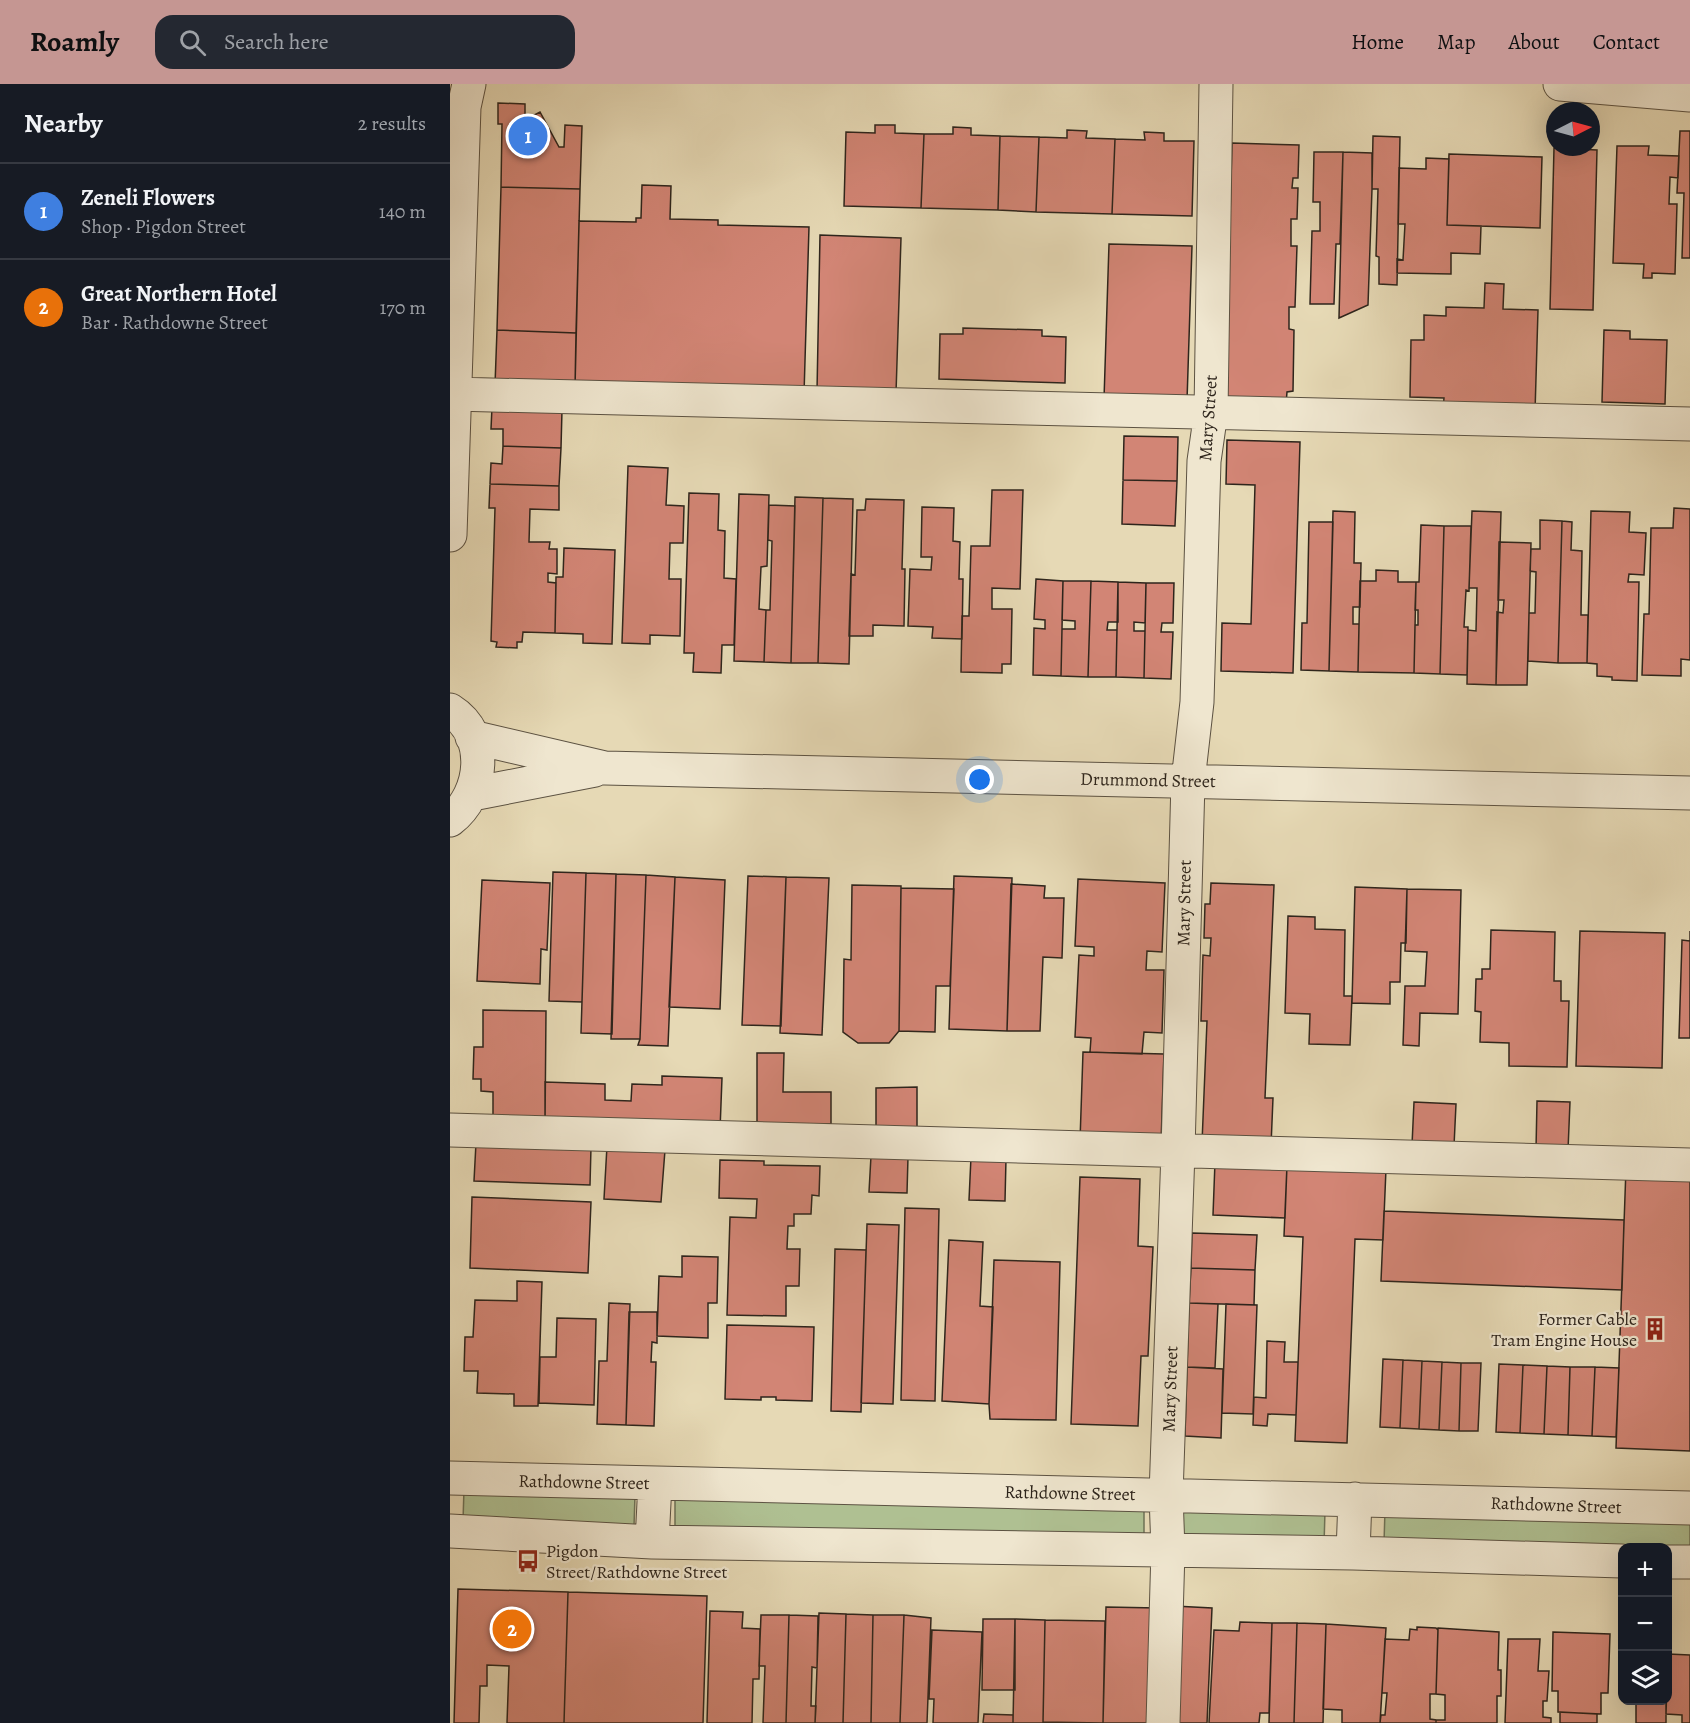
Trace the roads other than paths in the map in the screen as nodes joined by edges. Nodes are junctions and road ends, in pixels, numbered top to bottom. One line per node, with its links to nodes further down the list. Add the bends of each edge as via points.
1 (469, 84): 5 (street, via 464,107)
2 (1216, 84): 6 (street, Mary Street)
3 (1560, 84): 4 (street)
4 (1690, 95)
5 (452, 376): 6 (street); 8 (street)
6 (1211, 412): 7 (street); 12 (street, Mary Street, via 1204,461 1197,702)
7 (1690, 424)
8 (450, 535)
9 (450, 710): 10 (street)
10 (472, 736): 11 (street, Drummond Street); 13 (street, via 478,752)
11 (605, 768): 12 (street, Drummond Street); 13 (street, Drummond Street)
12 (1188, 781): 14 (street, Drummond Street); 17 (street, Mary Street)
13 (472, 794): 15 (street, via 461,812)
14 (1690, 794)
15 (450, 820)
16 (450, 1130): 17 (street)
17 (1178, 1151): 18 (street); 21 (street, Mary Street)
18 (1690, 1165)
19 (450, 1478): 20 (street, Rathdowne Street)
20 (655, 1483): 21 (street, Rathdowne Street); 25 (street)
21 (1166, 1495): 22 (street, Rathdowne Street); 26 (street, Mary Street)
22 (1354, 1499): 23 (street, Rathdowne Street); 27 (street)
23 (1690, 1508)
24 (450, 1531): 25 (street)
25 (652, 1542): 26 (street)
26 (1168, 1550): 27 (street); 31 (street, Mary Street)
27 (1353, 1553): 28 (street)
28 (1618, 1561)
29 (1672, 1562): 30 (street)
30 (1690, 1562)
31 (1163, 1723)

